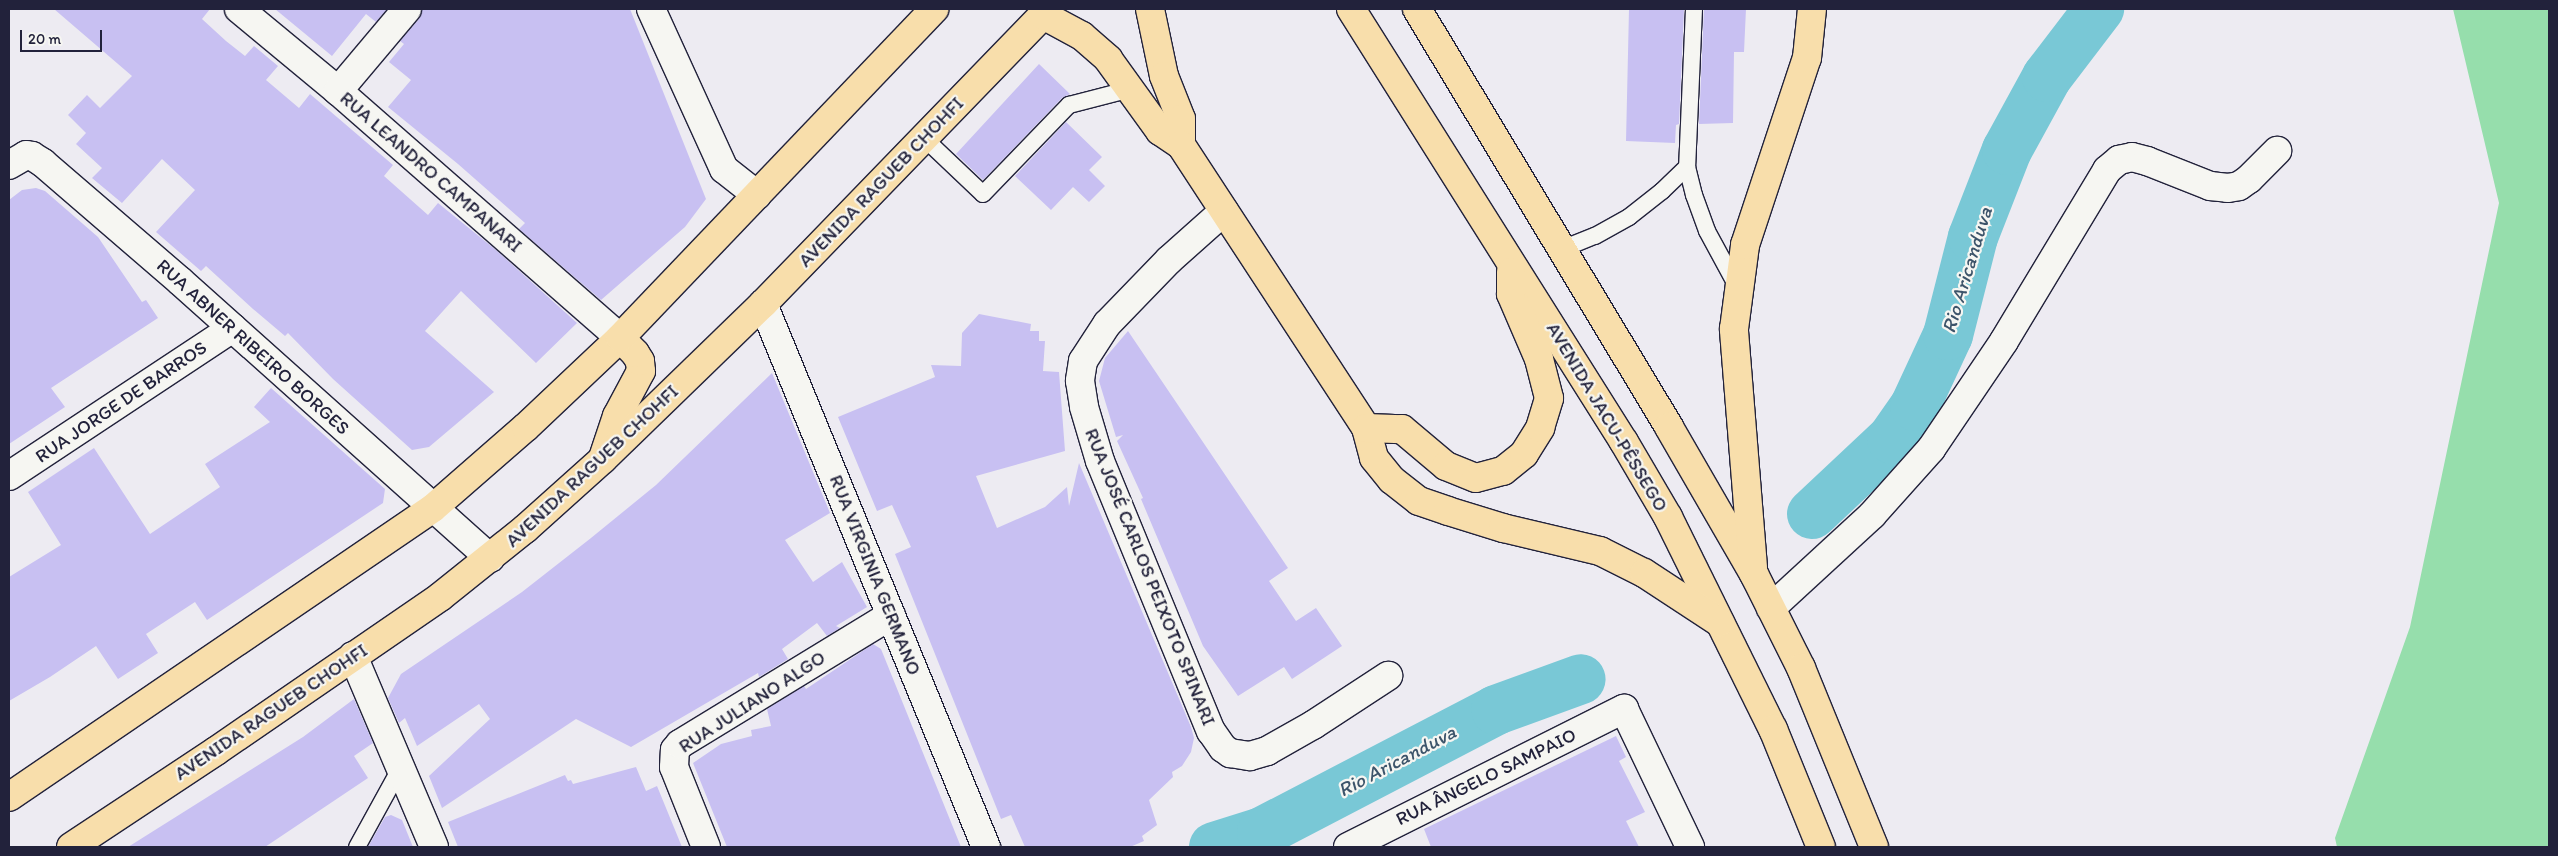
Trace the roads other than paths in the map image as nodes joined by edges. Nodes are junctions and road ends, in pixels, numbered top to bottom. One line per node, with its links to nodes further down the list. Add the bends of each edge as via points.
1 (239, 9): 12 (street, RUA LEANDRO CAMPANARI)
2 (407, 9): 12 (street)
3 (650, 9): 18 (street, via 724,169)
4 (934, 9): 18 (main road)
5 (1150, 9): 14 (main road, via 1164,76 1181,119)
6 (1351, 9): 21 (main road, AVENIDA JACU-PÊSSEGO)
7 (1417, 9): 20 (main road)
8 (1694, 9): 17 (lane)
9 (1812, 9): 22 (main road, via 1807,58 1745,245)
10 (1046, 12): 11 (main road, via 1082,36 1108,59); 13 (main road, AVENIDA RAGUEB CHOHFI)
11 (1131, 89): 13 (lane, via 1069,104 983,194); 14 (main road, via 1160,131)
12 (338, 90): 25 (street, RUA LEANDRO CAMPANARI)
13 (924, 138): 23 (main road, AVENIDA RAGUEB CHOHFI)
14 (1181, 145): 19 (main road)
15 (2277, 151): 32 (street, via 2249,179 2228,188 2210,186 2132,157 2119,160 2107,170 2004,341 1931,449 1872,515)
16 (9, 165): 24 (street, RUA ABNER RIBEIRO BORGES, via 26,155 37,159)
17 (1687, 167): 20 (lane, via 1629,217); 22 (lane, via 1708,231)
18 (757, 195): 25 (main road)
19 (1224, 211): 26 (main road); 36 (street, RUA JOSÉ CARLOS PEIXOTO SPINARI, via 1169,260 1107,324 1083,361 1080,381 1084,407 1100,461 1211,731 1223,748 1230,753 1250,756 1267,751)
20 (1562, 250): 31 (main road, via 1670,427)
21 (1511, 260): 26 (main road, via 1511,294 1540,359 1549,398 1540,428 1524,454 1503,471 1476,478 1446,466 1402,429); 34 (main road, AVENIDA JACU-PÊSSEGO, via 1668,517)
22 (1739, 289): 31 (main road, via 1734,329)
23 (763, 304): 27 (main road, AVENIDA RAGUEB CHOHFI); 33 (street, RUA VIRGINIA GERMANO)
24 (233, 328): 28 (street, RUA JORGE DE BARROS); 29 (street, RUA ABNER RIBEIRO BORGES)
25 (620, 338): 27 (main road, via 635,353 641,371 617,416); 29 (main road)
26 (1366, 428): 34 (main road, via 1374,458 1392,480 1419,501 1502,528 1600,551 1644,573)
27 (603, 458): 30 (main road, AVENIDA RAGUEB CHOHFI)
28 (9, 476)
29 (433, 508): 30 (street, RUA ABNER RIBEIRO BORGES); 38 (main road)
30 (490, 558): 35 (main road, AVENIDA RAGUEB CHOHFI, via 440,597)
31 (1754, 574): 32 (main road)
32 (1771, 608): 47 (main road, via 1801,668)
33 (891, 615): 43 (street, RUA JULIANO ALGO, via 675,750 674,768); 44 (street, RUA VIRGINIA GERMANO)
34 (1720, 623): 39 (main road, AVENIDA JACU-PÊSSEGO, via 1773,729)
35 (353, 656): 37 (street); 40 (main road, AVENIDA RAGUEB CHOHFI)
36 (1388, 676)
37 (402, 767): 41 (lane); 42 (street)
38 (9, 797)
39 (1815, 845)
40 (71, 847)
41 (357, 847)
42 (434, 847)
43 (706, 847)
44 (986, 847)
45 (1348, 847): 46 (street, RUA ÂNGELO SAMPAIO, via 1624,709)
46 (1690, 847)
47 (1874, 847)

